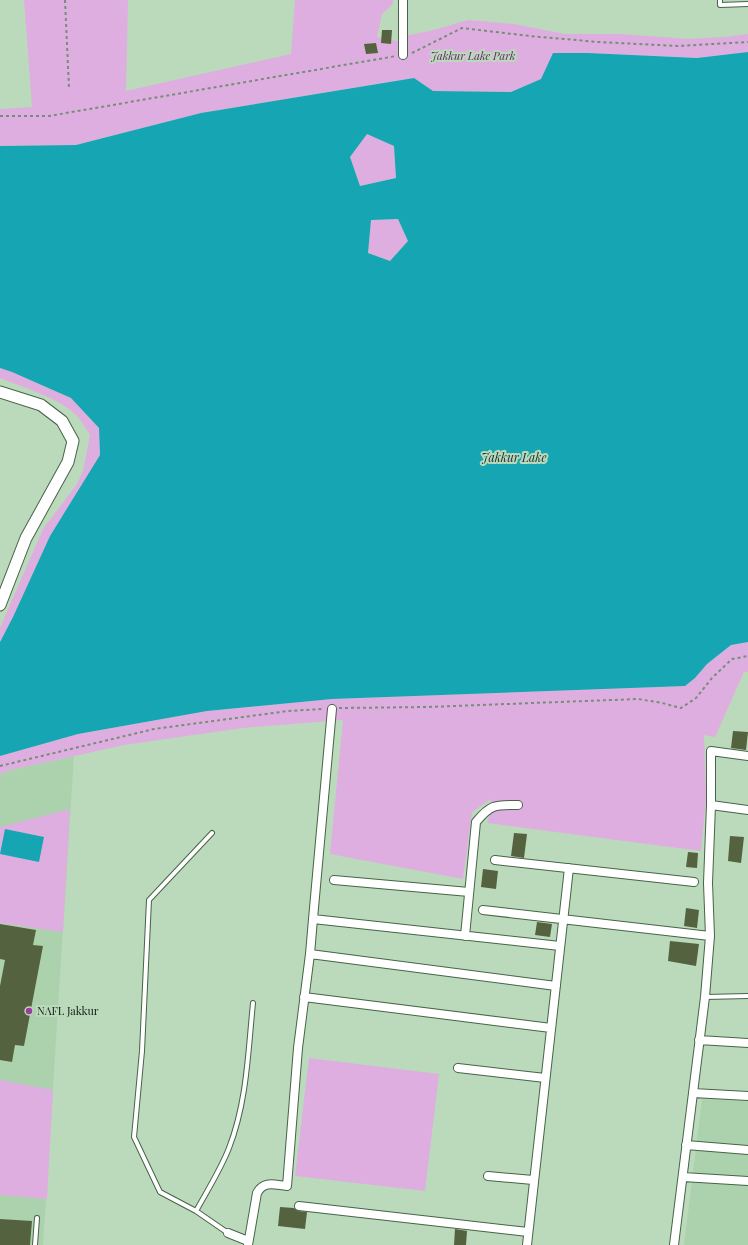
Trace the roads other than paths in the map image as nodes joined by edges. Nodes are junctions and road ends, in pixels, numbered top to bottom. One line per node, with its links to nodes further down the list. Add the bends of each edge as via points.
1 (403, 0): 4 (street)
2 (720, 0): 3 (lane, via 720,6)
3 (748, 4)
4 (403, 55)
5 (0, 392): 6 (street, via 41,405 62,421 73,441 68,462 26,538)
6 (0, 605)
7 (332, 709): 19 (street)
8 (748, 756): 10 (street, via 711,751)
9 (518, 805): 17 (street, via 492,807 476,822)
10 (711, 805): 11 (street); 22 (street, via 708,883)
11 (748, 810)
12 (212, 832): 44 (lane, via 149,900 142,1051 134,1137 160,1192)
13 (495, 860): 14 (street)
14 (569, 868): 16 (street); 20 (street)
15 (334, 880): 17 (street)
16 (694, 882)
17 (469, 892): 21 (street)
18 (483, 910): 20 (street)
19 (313, 919): 21 (street); 24 (street)
20 (563, 919): 22 (street); 23 (street)
21 (465, 936): 23 (street)
22 (710, 936): 28 (street)
23 (560, 946): 25 (street)
24 (310, 954): 25 (street); 27 (street)
25 (556, 986): 30 (street)
26 (748, 996): 28 (lane)
27 (304, 997): 30 (street); 48 (street, via 288,1186 265,1184 260,1188)
28 (705, 997): 31 (street)
29 (254, 1003): 44 (lane, via 239,1119 228,1149)
30 (551, 1028): 34 (street)
31 (699, 1040): 32 (street); 35 (street)
32 (748, 1043)
33 (458, 1068): 34 (street)
34 (545, 1078): 41 (street)
35 (693, 1093): 36 (street); 37 (street)
36 (748, 1096)
37 (686, 1145): 38 (street); 40 (street)
38 (748, 1150)
39 (488, 1176): 41 (street)
40 (682, 1177): 42 (street); 51 (street)
41 (533, 1180): 46 (street)
42 (748, 1181)
43 (299, 1206): 46 (street)
44 (196, 1211): 47 (lane)
45 (37, 1218): 49 (lane)
46 (528, 1232): 50 (street)
47 (228, 1233): 48 (street)
48 (248, 1243)
49 (35, 1245)
50 (527, 1245)
51 (674, 1245)

